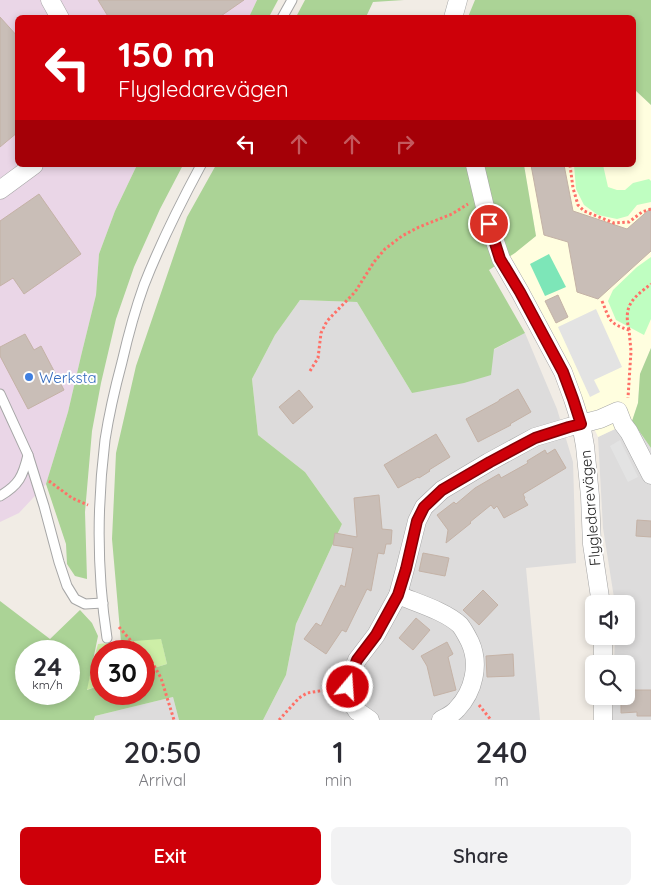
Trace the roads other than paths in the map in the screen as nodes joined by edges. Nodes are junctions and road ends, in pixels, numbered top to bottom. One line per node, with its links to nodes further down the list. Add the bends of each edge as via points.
1 (50, 0): 4 (street)
2 (292, 0): 5 (lane)
3 (458, 0): 6 (street)
4 (58, 15)
5 (284, 15)
6 (454, 15)
7 (31, 167): 10 (street)
8 (200, 167): 18 (lane, via 144,286 112,402 105,440 99,532)
9 (475, 167): 12 (street, Flygledarevägen, via 500,259 563,372)
10 (0, 190)
11 (0, 394): 13 (lane)
12 (581, 424): 14 (street, via 618,411); 16 (street, via 535,438 442,490 424,507 417,521); 17 (street, Flygledarevägen)
13 (28, 454): 15 (lane, via 21,479); 18 (lane, via 67,586 75,599 85,604)
14 (651, 475)
15 (0, 496)
16 (398, 595): 21 (street, via 376,635 357,660 350,677 351,701 357,711); 22 (street, via 448,617 460,626 472,648 476,665 469,691 456,710)
17 (600, 595)
18 (103, 603): 19 (lane)
19 (107, 638)
20 (603, 705): 23 (street)
21 (370, 720)
22 (441, 720)
23 (603, 720)

